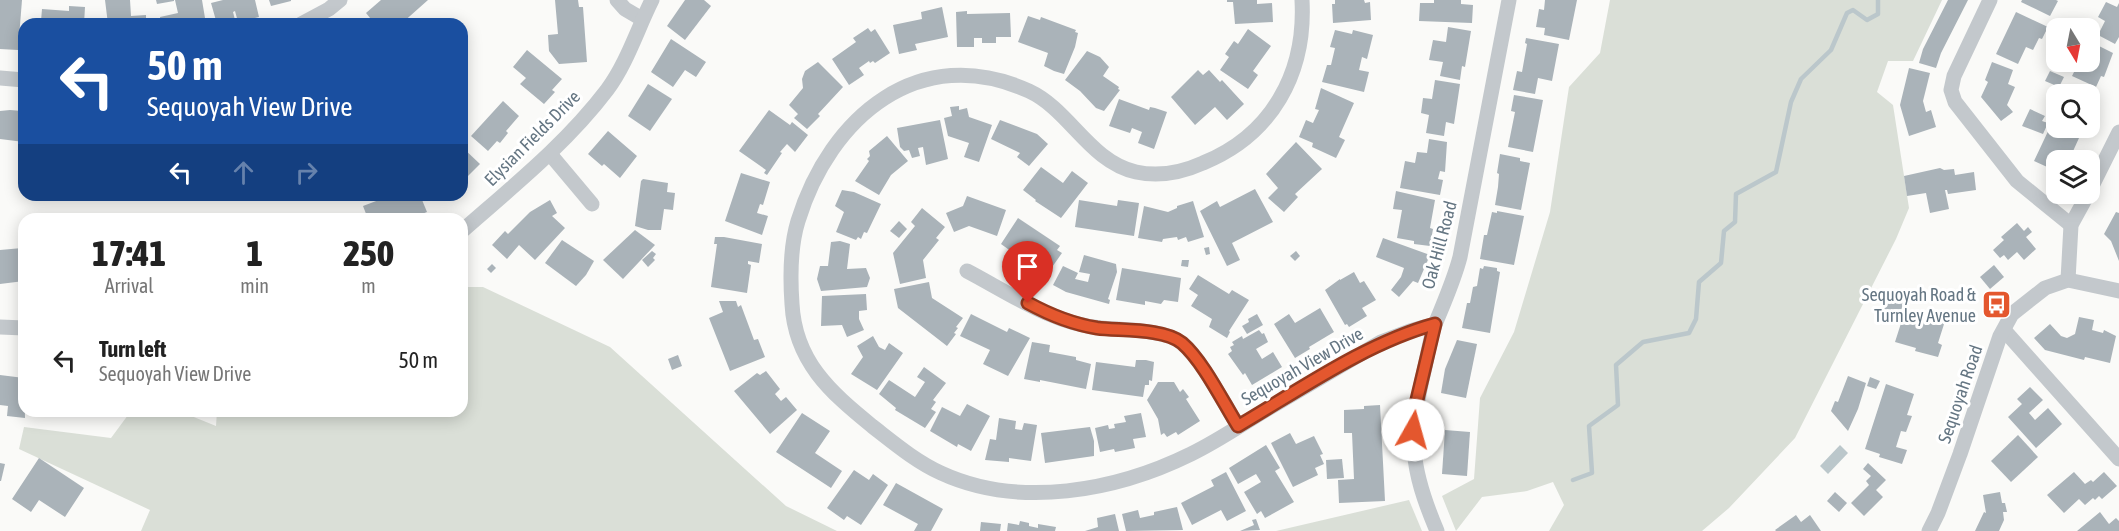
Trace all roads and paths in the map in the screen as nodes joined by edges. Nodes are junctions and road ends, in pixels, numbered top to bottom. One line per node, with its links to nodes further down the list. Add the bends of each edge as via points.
1 (340, 0): 7 (street)
2 (617, 0): 8 (street)
3 (652, 0): 8 (street, Elysian Fields Drive)
4 (1302, 0): 25 (street, Sequoyah View Drive, via 1301,45 1291,77 1275,107 1252,135 1225,154 1190,169 1160,174 1135,172 1111,161 1057,110 1032,92 998,79 967,74 934,76 903,87 876,103 832,149 812,184 797,223 790,268 792,310 801,349 817,375 840,400 908,454 962,481 1010,492 1052,492 1103,485 1145,474 1192,454)
5 (1509, 0): 21 (street, Oak Hill Road, via 1460,257)
6 (1990, 0): 16 (street, via 1954,76 1951,90 1955,102 2017,181)
7 (311, 18)
8 (642, 20): 12 (street, Elysian Fields Drive, via 607,89)
9 (0, 78): 10 (street)
10 (18, 80)
11 (2119, 132): 13 (street)
12 (549, 154): 14 (street); 17 (street, Elysian Fields Drive)
13 (2100, 170)
14 (592, 204)
15 (2082, 204): 16 (street)
16 (2071, 225): 19 (street)
17 (468, 226)
18 (968, 271): 25 (street, via 1074,324 1157,333 1180,341 1194,355)
19 (2068, 280): 20 (street); 24 (street, Sequoyah Road, via 2045,288 2012,314)
20 (2119, 291)
21 (1435, 324): 25 (street, Sequoyah View Drive, via 1381,342); 27 (street, Oak Hill Road, via 1415,408 1413,454)
22 (0, 327): 23 (street)
23 (18, 328)
24 (2004, 330): 26 (street); 28 (street, Sequoyah Road)
25 (1238, 426)
26 (2119, 459)
27 (1437, 531)
28 (1929, 531)

